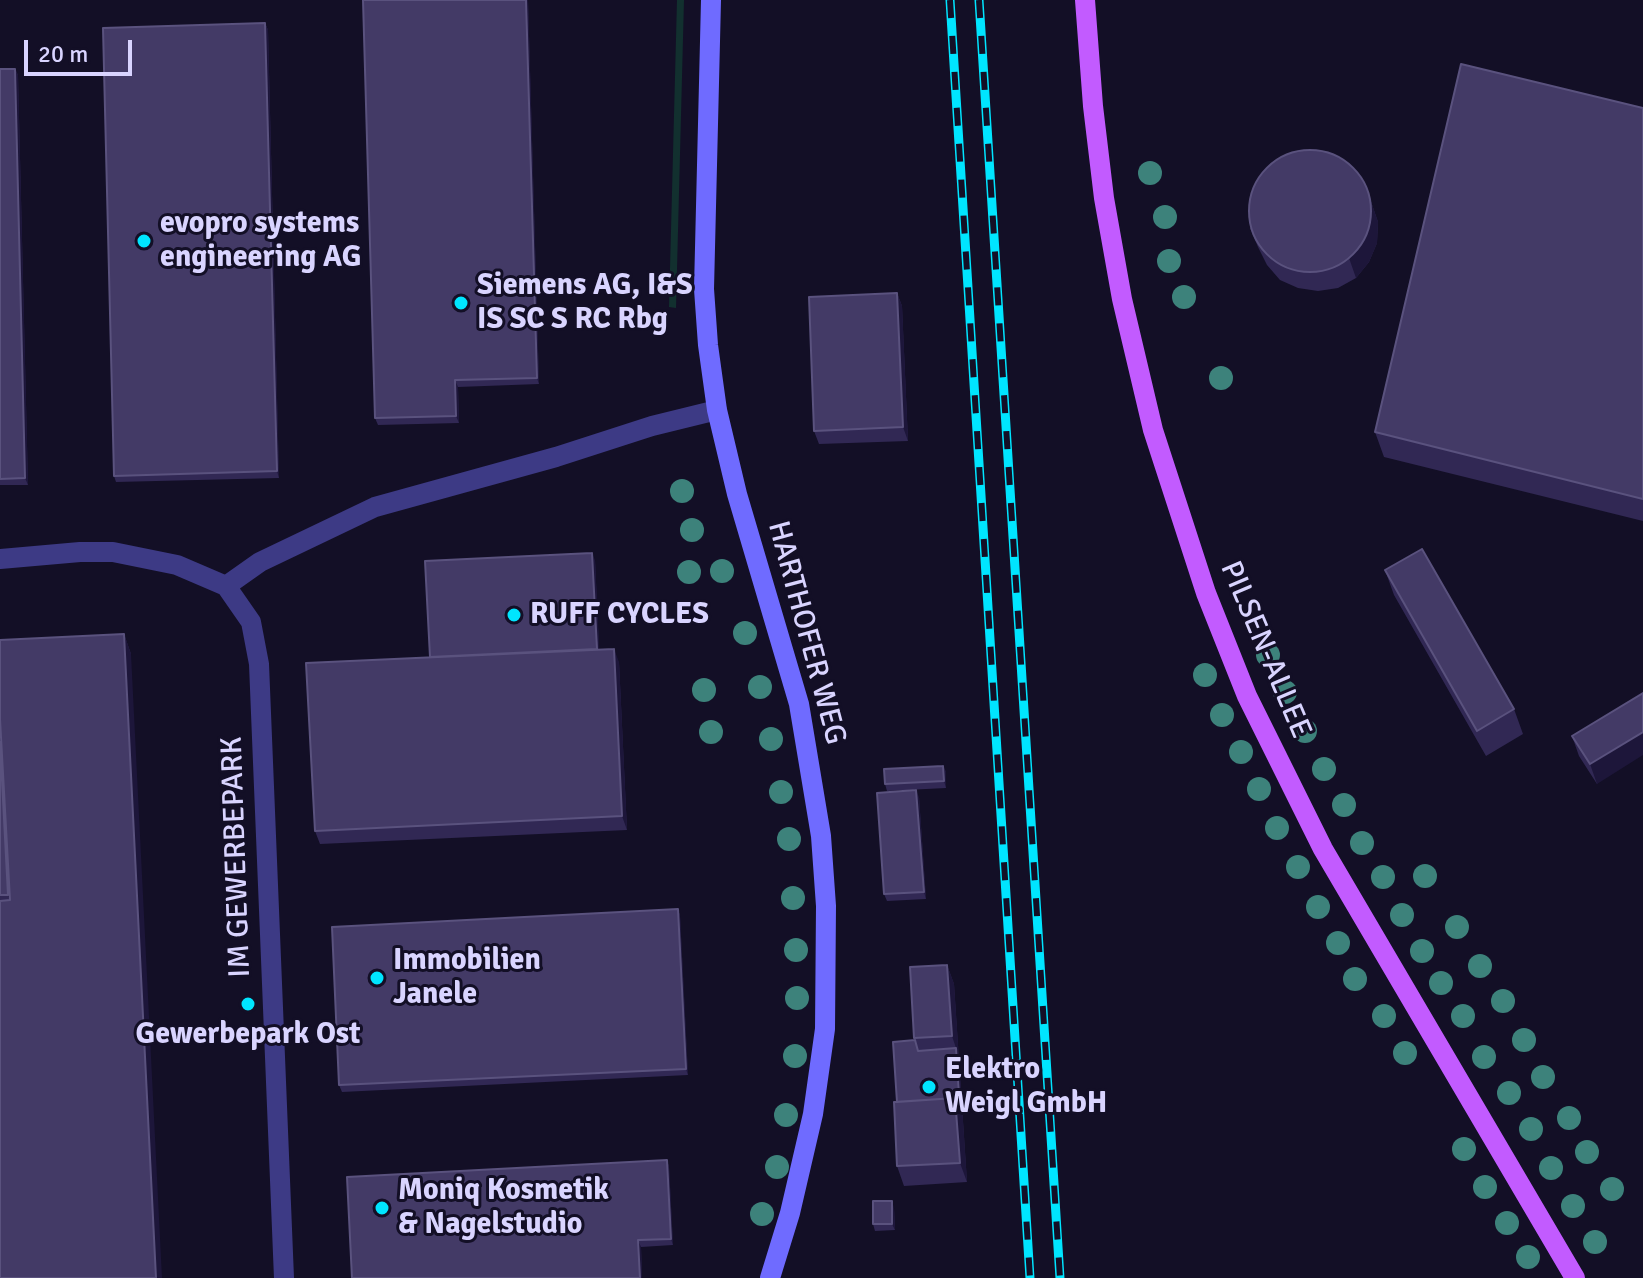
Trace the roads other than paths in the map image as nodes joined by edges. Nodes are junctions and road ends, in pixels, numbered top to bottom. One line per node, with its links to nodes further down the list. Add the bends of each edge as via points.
1 (711, 0): 3 (street, HARTHOFER WEG, via 704,289)
2 (1085, 0): 6 (main road, PILSEN-ALLEE, via 1102,183 1122,299 1153,430 1206,593 1247,696 1323,849)
3 (717, 410): 5 (street, via 375,507 260,562); 8 (street, HARTHOFER WEG, via 799,704 821,836 826,906 825,1029 813,1114)
4 (0, 559): 5 (street, via 113,552 177,565)
5 (226, 586): 7 (street, IM GEWERBEPARK, via 251,622 259,664)
6 (1573, 1272)
7 (284, 1278)
8 (770, 1278)

